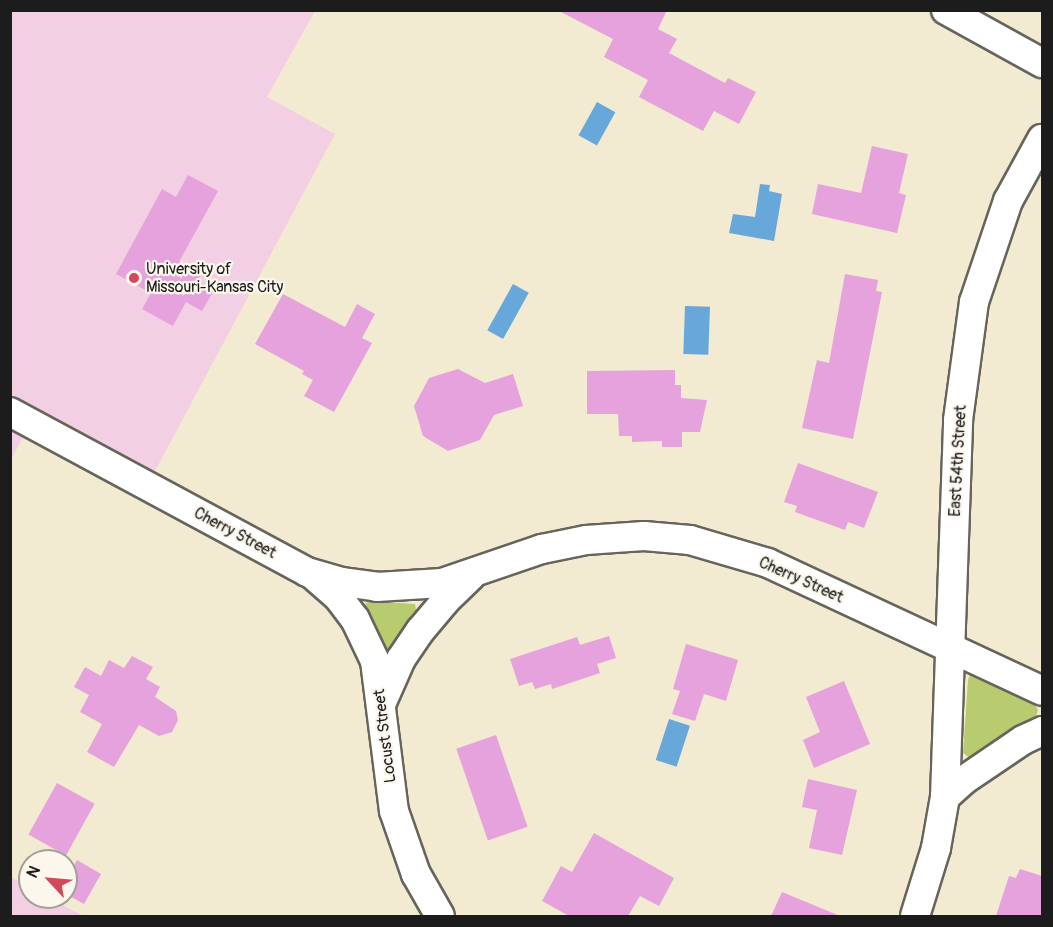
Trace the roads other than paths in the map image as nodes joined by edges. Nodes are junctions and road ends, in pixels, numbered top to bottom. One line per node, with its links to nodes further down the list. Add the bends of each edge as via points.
1 (946, 10): 2 (street)
2 (1042, 63)
3 (1042, 139): 7 (street, East 54th Street, via 1008,201 974,302 958,420)
4 (10, 412): 5 (street, Cherry Street)
5 (307, 572): 6 (street, Cherry Street, via 377,587 442,583); 9 (street, Locust Street, via 339,598 364,635 375,661)
6 (475, 572): 7 (street, Cherry Street, via 542,549 586,540 644,536 690,540 768,562); 9 (street, Cherry Street, via 420,631 401,659)
7 (951, 649): 8 (street, Cherry Street); 11 (street, East 54th Street)
8 (1042, 691)
9 (382, 702): 12 (street, Locust Street, via 382,731 394,811 416,874)
10 (1042, 731): 11 (street, via 964,780)
11 (945, 797): 13 (street, East 54th Street, via 936,848)
12 (440, 916)
13 (915, 916)

